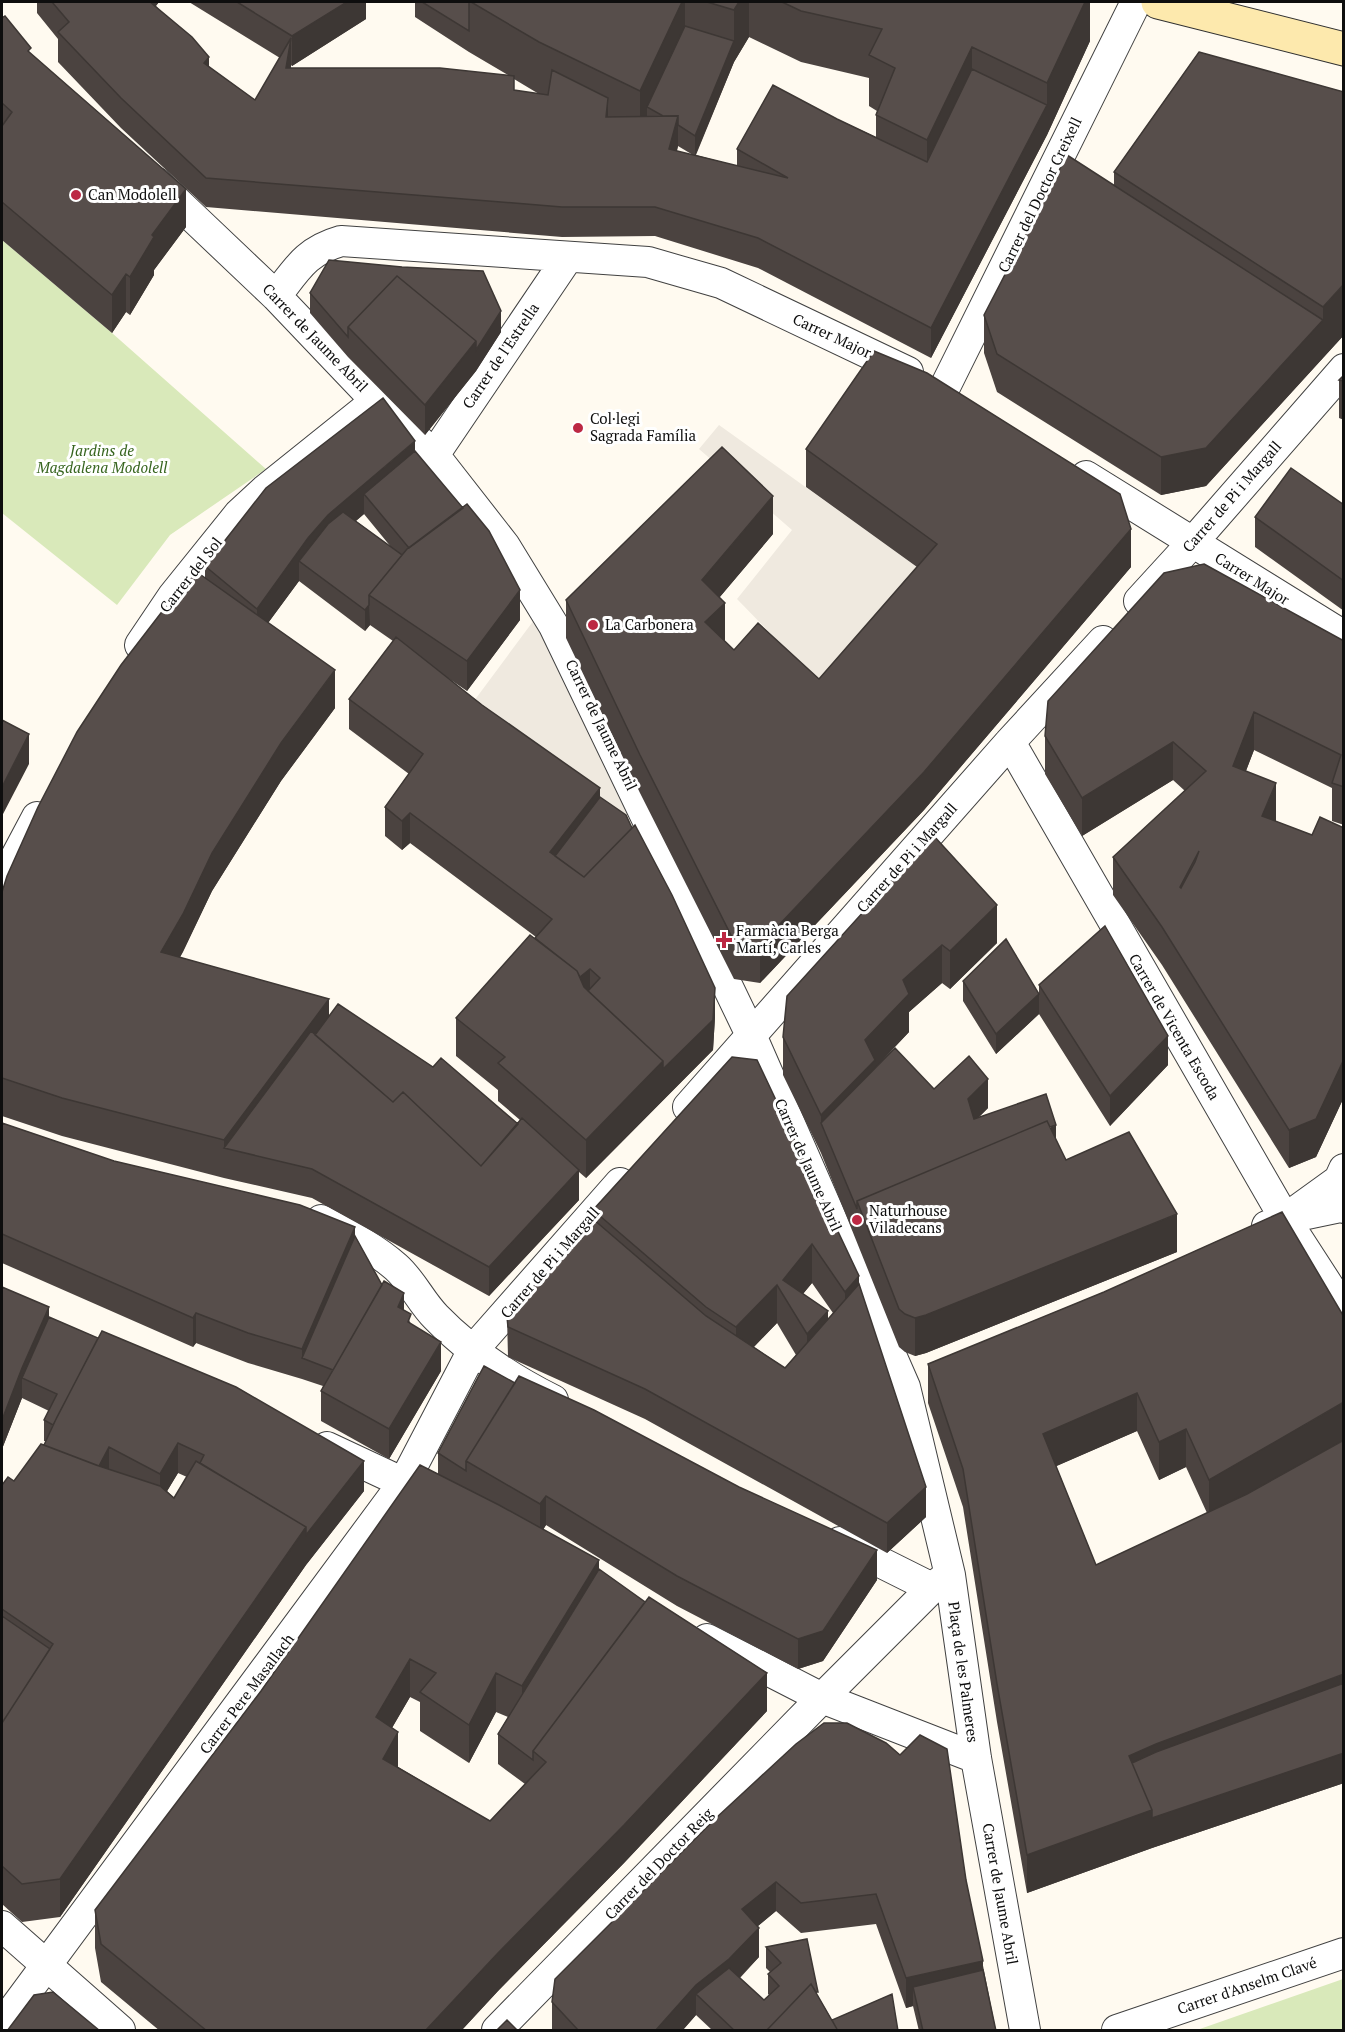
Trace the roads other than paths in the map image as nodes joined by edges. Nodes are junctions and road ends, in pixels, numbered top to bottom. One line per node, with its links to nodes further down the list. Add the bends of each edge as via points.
1 (1136, 2): 8 (street, Carrer del Doctor Creixell)
2 (1158, 2): 3 (street)
3 (1344, 49)
4 (139, 166): 6 (street, Carrer de Jaume Abril)
5 (568, 257): 6 (street, Carrer Major, via 341,241 324,246 305,259); 8 (street, Carrer Major, via 648,262 721,283); 10 (street, Carrer de l'Estrella)
6 (276, 296): 9 (street, Carrer de Jaume Abril)
7 (1344, 369): 12 (street, Carrer de Pi i Margall)
8 (953, 395)
9 (376, 401): 10 (street, Carrer de Jaume Abril); 14 (street, Carrer del Sol, via 239,514 173,596)
10 (434, 455): 18 (street, Carrer de Jaume Abril, via 562,618)
11 (1063, 462): 12 (street, Carrer Major)
12 (1193, 542): 13 (street, Carrer Major); 15 (street, Carrer de Pi i Margall)
13 (1344, 636)
14 (123, 672)
15 (1010, 742): 18 (street, Carrer de Pi i Margall); 24 (street, Carrer de Vicenta Escoda)
16 (51, 791): 17 (street)
17 (2, 884)
18 (751, 1035): 19 (street, Carrer de Pi i Margall); 33 (street, Carrer de Jaume Abril, via 916,1382)
19 (672, 1125)
20 (640, 1161): 27 (street, Carrer de Pi i Margall)
21 (1344, 1169): 24 (street, via 1338,1180)
22 (1344, 1208): 24 (street)
23 (292, 1209): 27 (street, via 310,1214 379,1252 398,1269 436,1317)
24 (1285, 1219): 25 (street); 26 (street, Carrer de Vicenta Escoda)
25 (1242, 1238)
26 (1344, 1310)
27 (473, 1350): 28 (street, via 525,1386); 30 (street, Carrer Pere Masallach)
28 (578, 1413)
29 (306, 1437): 30 (street)
30 (404, 1482): 31 (street); 39 (street, Carrer Pere Masallach)
31 (446, 1504)
32 (814, 1529): 33 (street)
33 (941, 1581): 35 (street, Plaça de les Palmeres); 36 (street, Plaça de les Palmeres)
34 (686, 1628): 35 (street)
35 (822, 1698): 36 (street, Plaça de les Palmeres); 41 (street, Carrer del Doctor Reig)
36 (976, 1758): 43 (street, Carrer de Jaume Abril)
37 (2, 1926): 39 (street)
38 (1344, 1953): 44 (street, Carrer d'Anselm Clavé)
39 (46, 1965): 40 (street, Carrer Pere Masallach); 42 (street)
40 (2, 2025)
41 (504, 2028)
42 (120, 2031)
43 (1025, 2031)
44 (1117, 2031)

